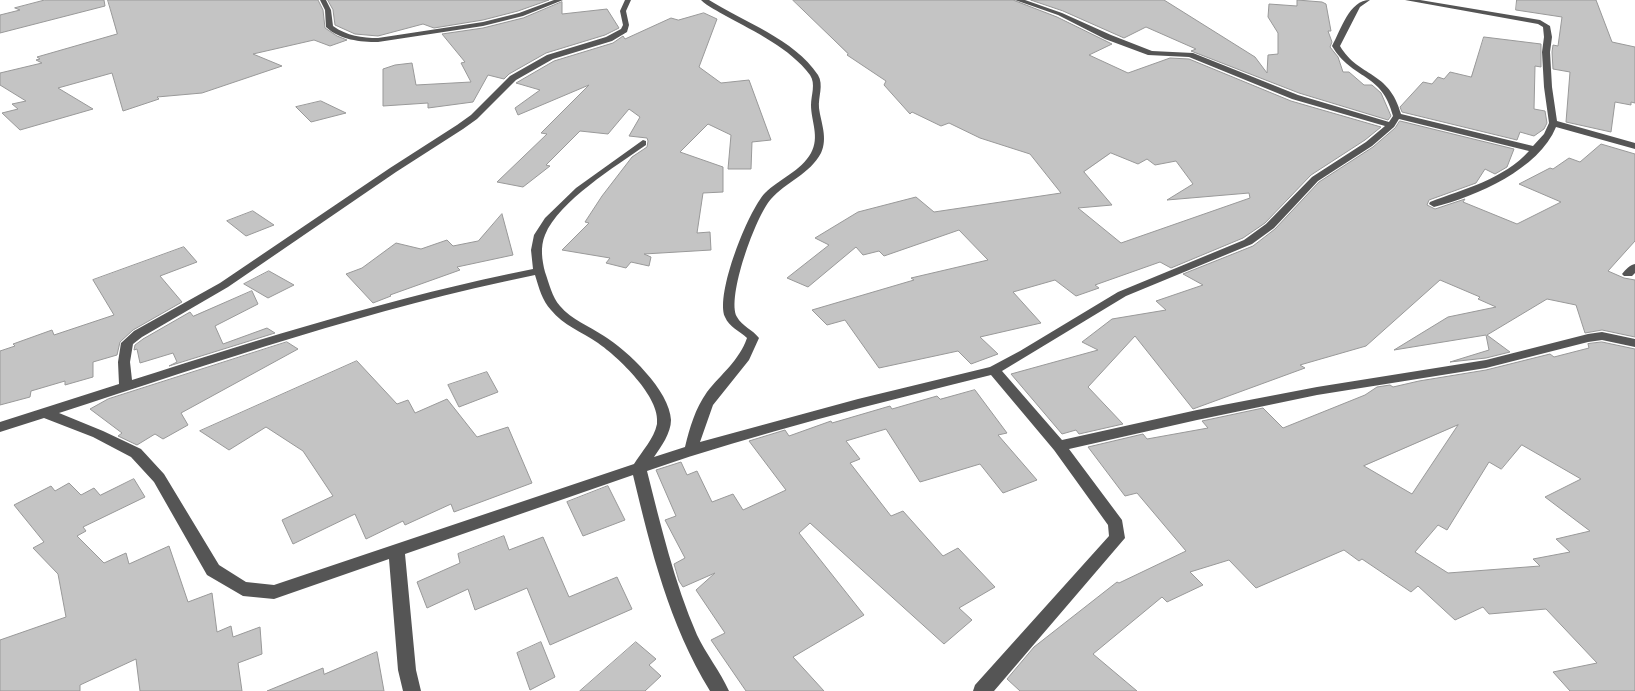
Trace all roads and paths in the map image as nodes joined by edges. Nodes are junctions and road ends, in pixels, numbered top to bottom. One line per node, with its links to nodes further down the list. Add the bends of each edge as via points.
1 (323, 0): 2 (street, via 330,27 338,33 369,41 478,26 521,15)
2 (560, 0)
3 (628, 0): 17 (street, via 622,11 626,25 624,30 608,39 550,58 513,78 460,127 224,286 138,334 127,343 125,351)
4 (704, 0): 21 (street, via 794,55 814,74 817,82 815,106 821,137 816,153 763,202 750,227 736,267 729,304 730,316 749,332 751,345 706,404)
5 (1018, 0): 8 (street, via 1060,14 1151,53 1190,56 1304,100)
6 (1367, 0): 8 (street, via 1357,6 1336,46 1340,55 1380,81 1389,92 1396,103)
7 (1408, 0): 9 (street, via 1520,18 1546,26)
8 (1394, 120): 12 (street); 16 (street, via 1369,144 1315,179 1270,226 1248,242 1122,294)
9 (1553, 123): 11 (street); 12 (street)
10 (643, 143): 14 (street, via 572,195 555,214 538,239 536,251)
11 (1635, 146)
12 (1536, 150): 13 (street, via 1502,176)
13 (1434, 204)
14 (540, 271): 17 (street, via 474,284); 22 (street, via 550,301 567,320 609,345 654,392 664,417 662,428)
15 (1635, 343): 20 (street, via 1602,336 1588,338 1486,364 1308,393)
16 (994, 370): 20 (street); 21 (street)
17 (126, 386): 18 (street)
18 (43, 412): 19 (street); 23 (street, via 136,453 159,478 213,570 243,589 274,592)
19 (0, 427)
20 (1059, 446): 26 (street, via 1116,524 1117,538)
21 (691, 450): 22 (street)
22 (638, 468): 23 (street); 25 (street, via 667,578 689,636)
23 (396, 549): 24 (street, via 407,670)
24 (412, 691)
25 (720, 691)
26 (982, 691)

